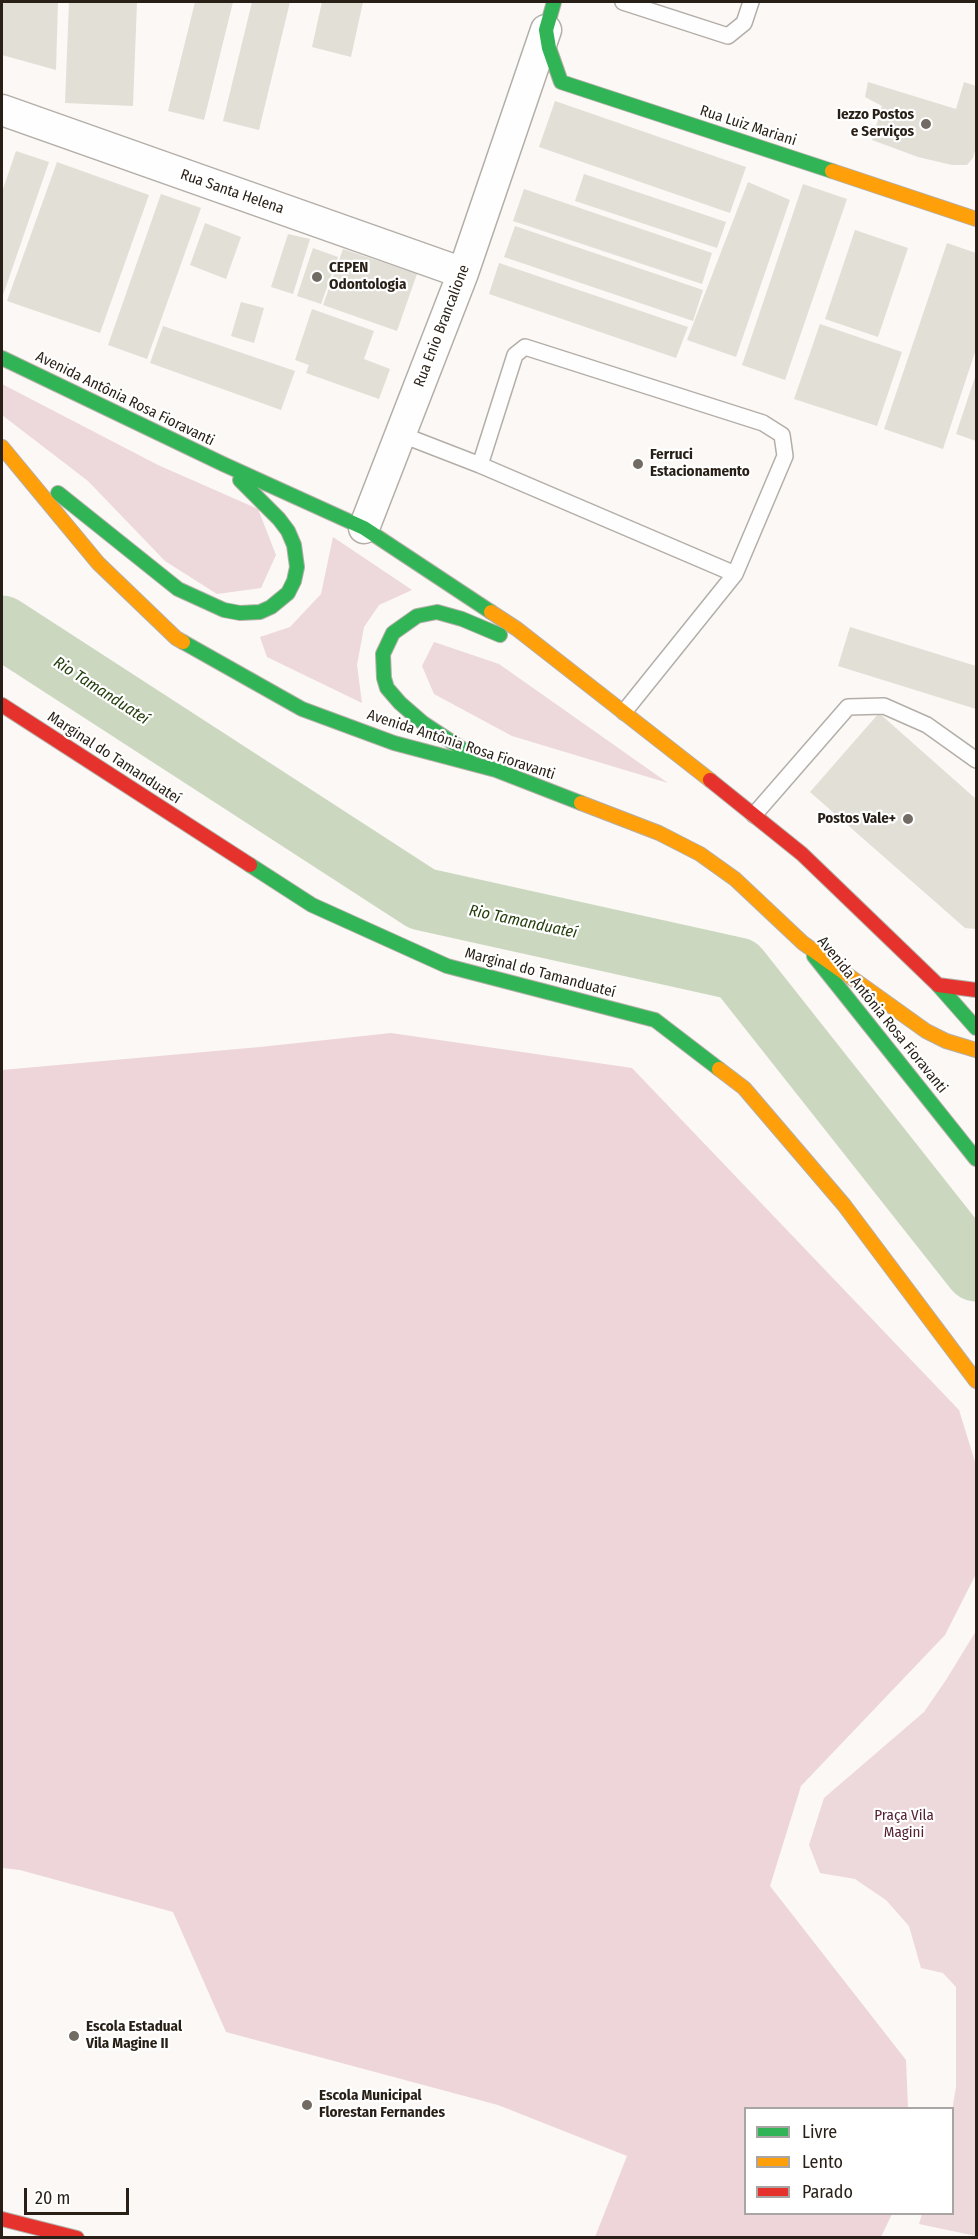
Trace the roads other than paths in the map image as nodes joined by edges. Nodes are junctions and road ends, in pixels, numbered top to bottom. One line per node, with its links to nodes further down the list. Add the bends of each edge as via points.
1 (554, 2): 4 (main road, Rua Enio Brancalione)
2 (623, 2): 3 (lane, via 728,36 744,23)
3 (751, 2)
4 (546, 30): 5 (main road); 7 (street, Rua Enio Brancalione)
5 (561, 82): 7 (street, Rua Enio Brancalione); 8 (main road, Rua Luiz Mariani)
6 (2, 110): 9 (street, Rua Santa Helena)
7 (515, 123): 9 (street, Rua Enio Brancalione)
8 (976, 219)
9 (463, 273): 11 (street, Rua Enio Brancalione)
10 (2, 358): 13 (main road, Avenida Antônia Rosa Fioravanti)
11 (400, 434): 14 (lane); 15 (street, Rua Enio Brancalione)
12 (5, 451): 13 (main road, via 178,589 224,610 240,614 260,612 288,593 297,567 294,544 279,519); 21 (main road, Avenida Antônia Rosa Fioravanti, via 98,563 176,638 302,709 394,743)
13 (223, 464): 15 (main road, Avenida Antônia Rosa Fioravanti)
14 (480, 465): 16 (lane); 16 (lane, via 515,355 525,346 763,423 782,435 785,456)
15 (364, 528): 17 (main road, Avenida Antônia Rosa Fioravanti, via 517,629)
16 (735, 574): 19 (lane)
17 (571, 670): 19 (main road, Avenida Antônia Rosa Fioravanti); 21 (main road, via 483,628 437,612 417,616 393,633 383,654 387,687 423,723)
18 (2, 705): 29 (main road, Marginal do Tamanduateí, via 312,905 447,966 655,1020 744,1088 844,1205)
19 (624, 712): 22 (main road, Avenida Antônia Rosa Fioravanti)
20 (976, 760): 22 (lane, via 927,725 884,706 848,707)
21 (496, 770): 23 (main road, Avenida Antônia Rosa Fioravanti, via 659,832 700,855 735,879)
22 (754, 815): 24 (main road, Avenida Antônia Rosa Fioravanti, via 802,854)
23 (803, 943): 27 (main road, via 926,1031); 28 (main road, Avenida Antônia Rosa Fioravanti)
24 (938, 985): 25 (main road); 26 (main road, Avenida Antônia Rosa Fioravanti)
25 (976, 990)
26 (976, 1028)
27 (976, 1050)
28 (976, 1159)
29 (976, 1381)
30 (2, 2218): 31 (main road)
31 (77, 2238)

